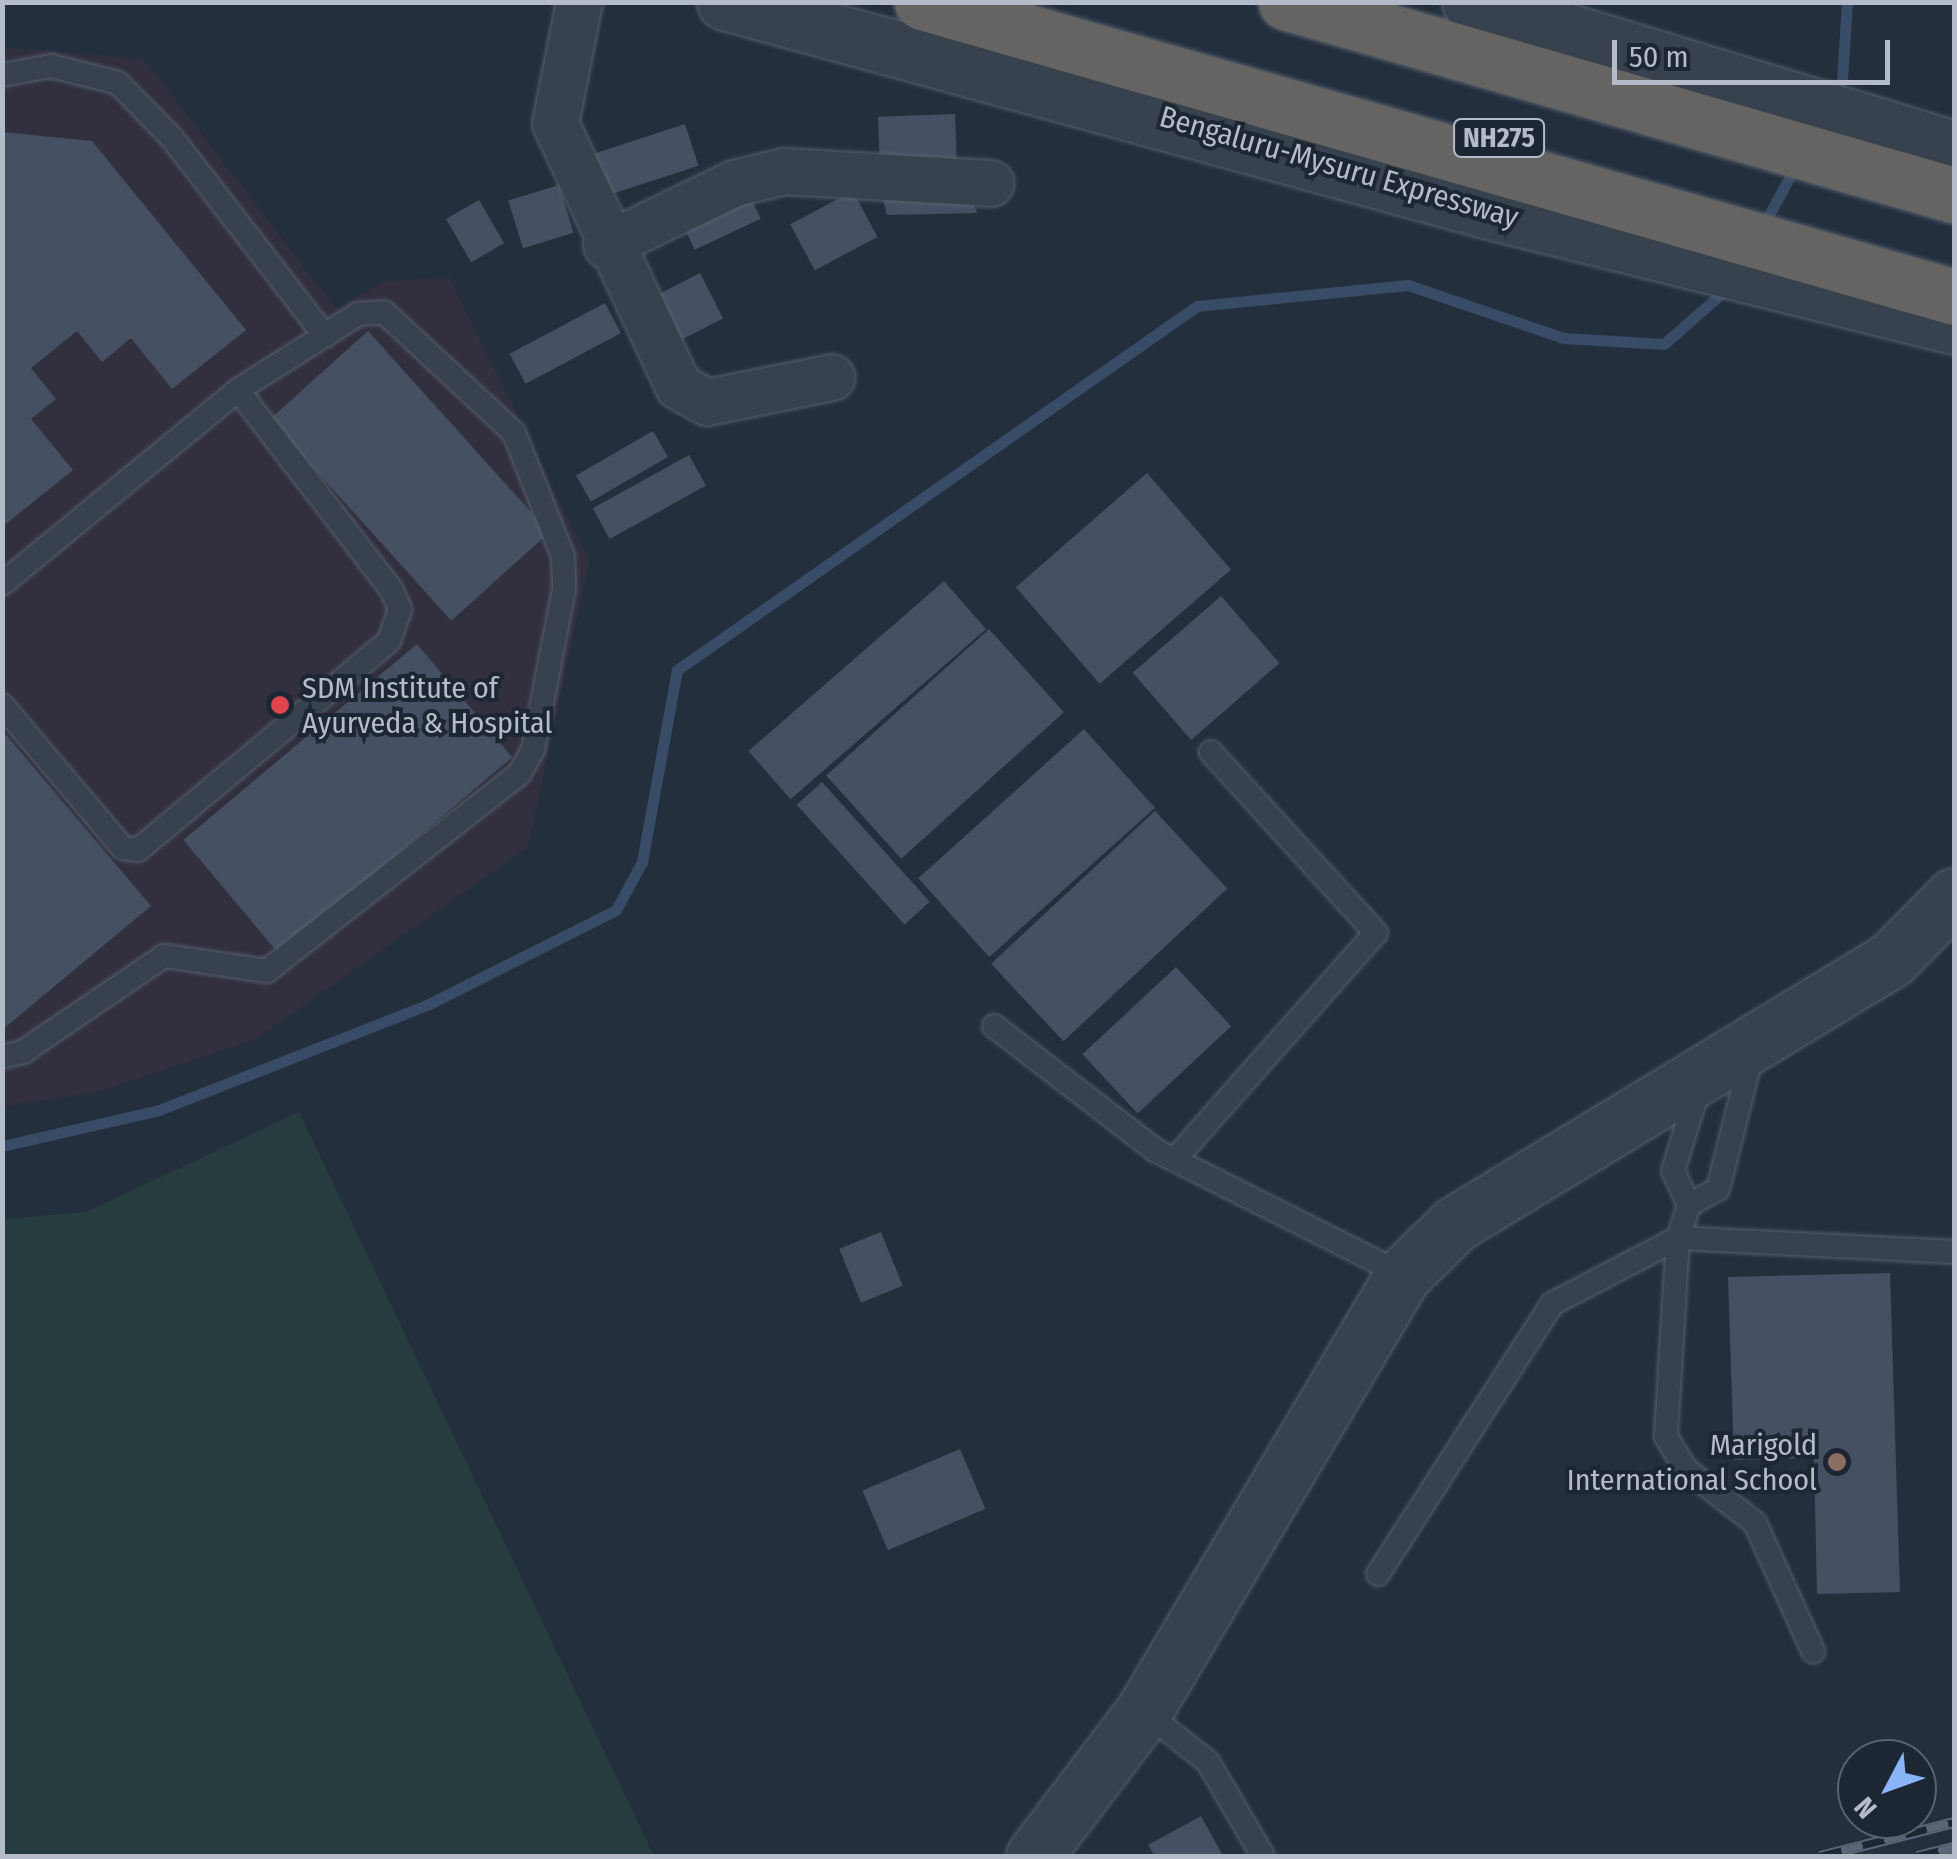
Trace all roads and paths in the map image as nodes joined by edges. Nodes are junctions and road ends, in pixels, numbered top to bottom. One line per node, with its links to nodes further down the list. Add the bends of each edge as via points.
1 (579, 2): 15 (street, via 555,124)
2 (922, 2): 13 (highway, Bengaluru-Mysuru Expressway / NH275)
3 (1046, 2): 16 (highway, NH275)
4 (1286, 2): 14 (highway, NH275)
5 (1372, 2): 8 (highway)
6 (1470, 2): 8 (street)
7 (740, 4): 13 (street, Bengaluru-Mysuru Expressway / NH275)
8 (1549, 40): 10 (street); 11 (highway)
9 (2, 75): 19 (lane, via 51,66 118,83 172,138)
10 (1954, 149)
11 (1954, 174)
12 (991, 183): 15 (street, via 784,172 734,182)
13 (1500, 193): 17 (highway, Bengaluru-Mysuru Expressway / NH275); 18 (street, Bengaluru-Mysuru Expressway / NH275)
14 (1954, 195)
15 (606, 245): 20 (street, via 678,386 694,399)
16 (1954, 266)
17 (1954, 297)
18 (1954, 326)
19 (325, 336): 21 (lane); 28 (lane, via 358,314 394,317 514,433 563,556 564,589 528,763 267,971 164,956 23,1052)
20 (832, 376)
21 (238, 390): 22 (lane); 23 (lane, via 391,589 400,608 389,641 138,850 124,848)
22 (2, 584)
23 (2, 705)
24 (1211, 752): 30 (lane, via 1376,933)
25 (1954, 896): 27 (street, via 1892,959)
26 (994, 1026): 30 (lane)
27 (1756, 1042): 29 (street); 31 (lane, via 1718,1189)
28 (2, 1056)
29 (1704, 1073): 31 (lane, via 1673,1170); 34 (street, via 1456,1224)
30 (1175, 1159): 34 (lane)
31 (1689, 1205): 32 (lane)
32 (1678, 1238): 33 (lane); 35 (lane, via 1552,1304); 36 (lane, via 1666,1437 1687,1470 1755,1523)
33 (1954, 1252)
34 (1403, 1275): 37 (street)
35 (1378, 1574)
36 (1813, 1651)
37 (1144, 1711): 38 (street); 39 (lane, via 1208,1762)
38 (1034, 1856)
39 (1263, 1856)

